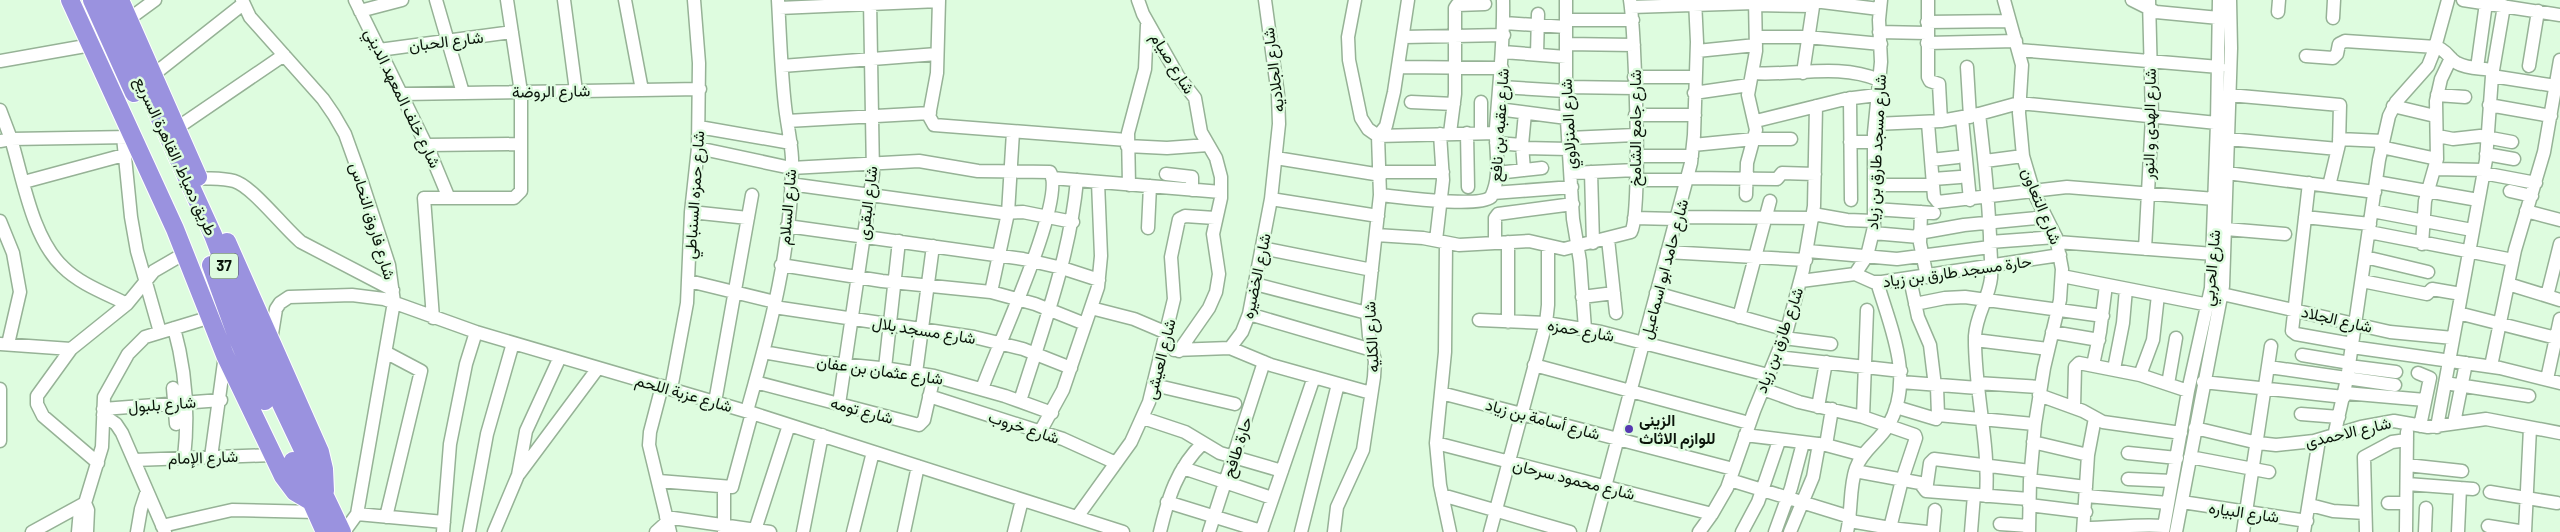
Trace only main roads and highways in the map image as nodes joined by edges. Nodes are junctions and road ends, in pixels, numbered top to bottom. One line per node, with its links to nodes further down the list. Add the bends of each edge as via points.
1 (70, 0): 5 (highway, via 128,137 185,253 225,355 272,454 290,487)
2 (92, 0): 5 (highway, طريق دمياط, القاهرة السريع / 37, via 202,239 240,346)
3 (106, 0): 5 (highway, طريق دمياط, القاهرة السريع / 37, via 213,235)
4 (120, 0): 5 (highway, via 320,452 324,474)
5 (317, 504): 6 (highway, طريق دمياط, القاهرة السريع / 37); 7 (highway, طريق دمياط, القاهرة السريع / 37)
6 (325, 532)
7 (343, 532)

